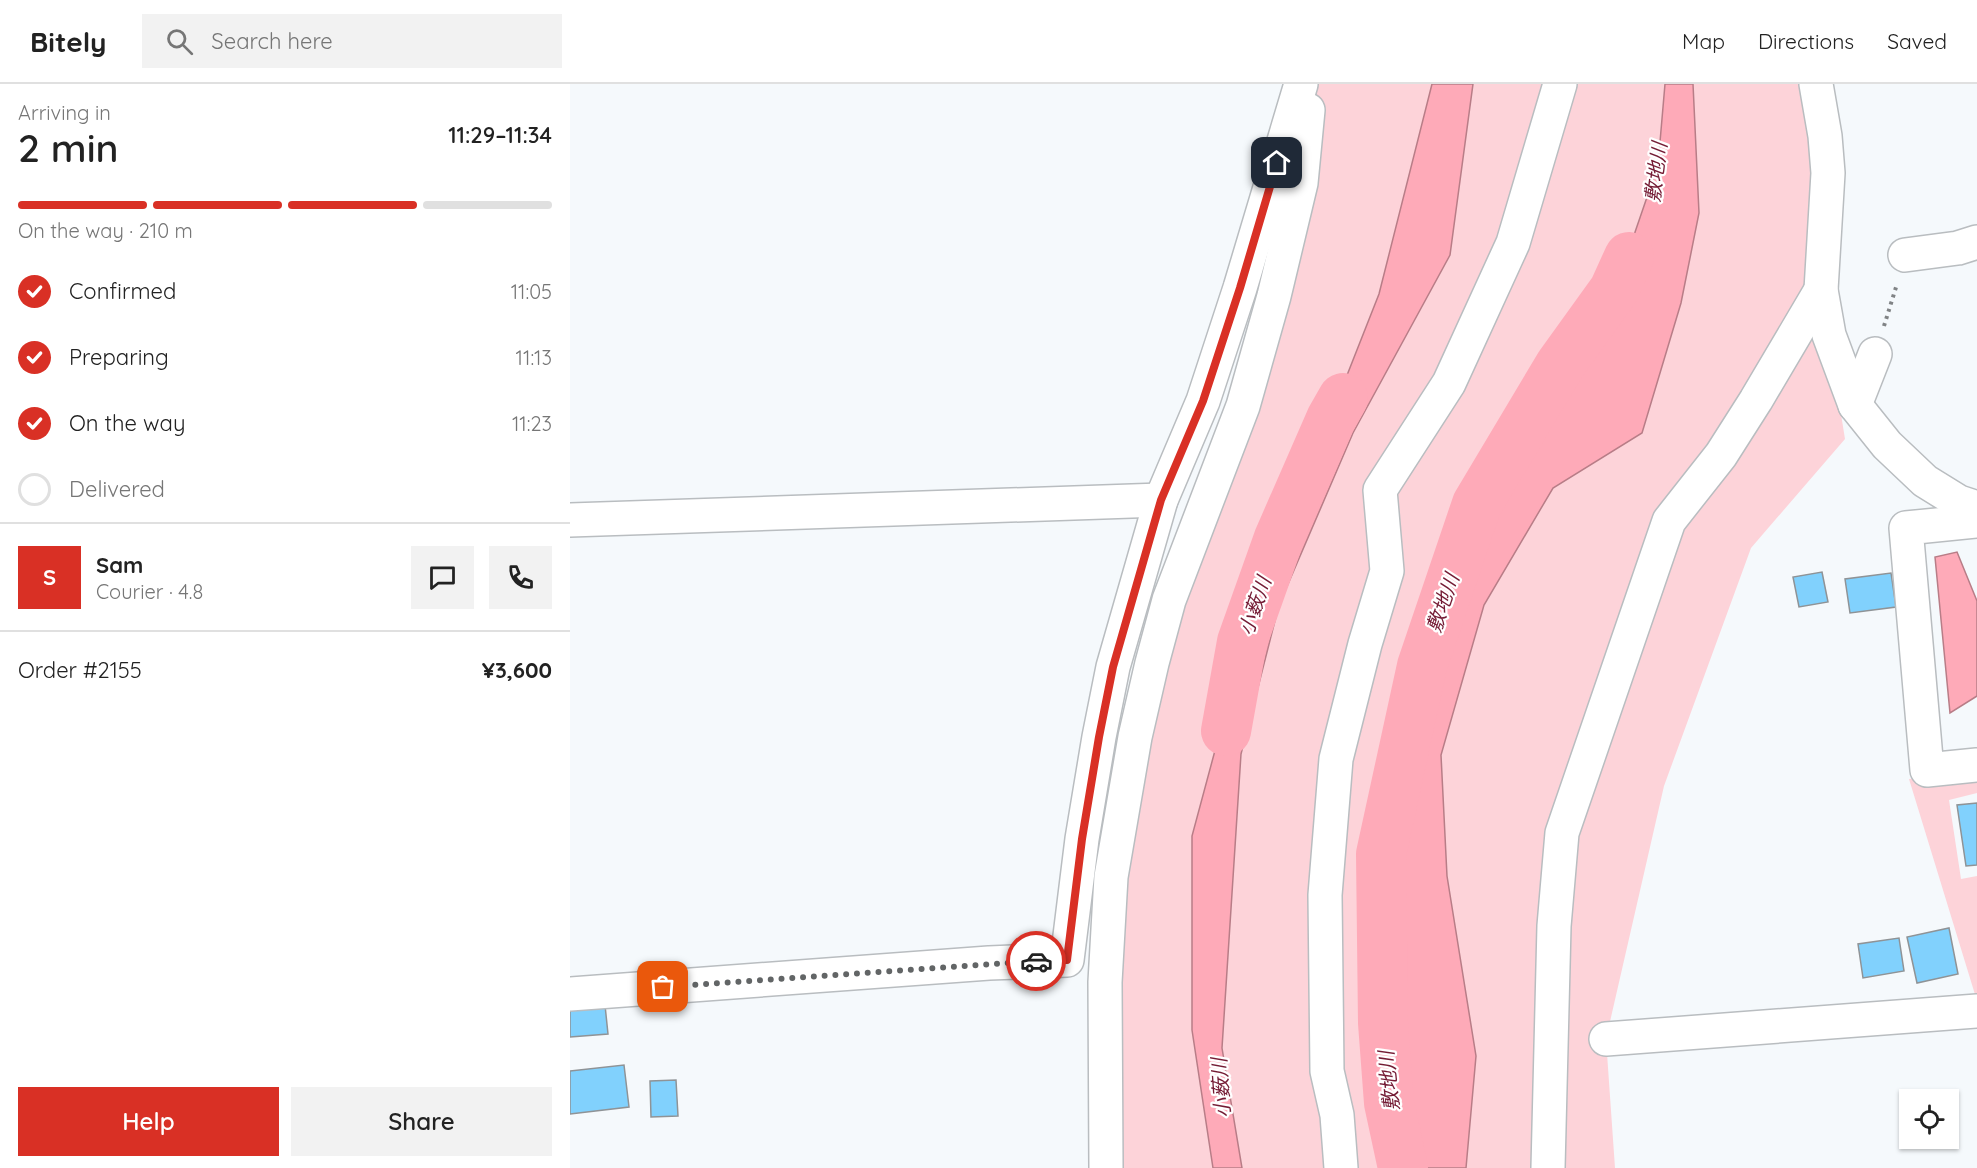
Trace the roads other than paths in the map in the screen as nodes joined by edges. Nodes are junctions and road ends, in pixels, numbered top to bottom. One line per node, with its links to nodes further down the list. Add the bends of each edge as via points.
1 (1301, 84): 10 (street, via 1203,401)
2 (1311, 84): 18 (street, via 1301,183 1274,296 1244,406 1169,600 1135,737 1111,878 1105,982)
3 (1560, 84): 19 (street, via 1513,243 1449,383 1380,490 1388,571 1336,759 1325,895 1327,1071 1337,1114)
4 (1816, 84): 7 (street, via 1828,173)
5 (1977, 242): 6 (street)
6 (1905, 255)
7 (1821, 290): 9 (street, via 1829,335); 20 (street, via 1720,455 1669,521 1562,832 1554,926)
8 (1875, 354): 9 (street)
9 (1855, 405): 11 (street, via 1887,445 1925,481)
10 (1161, 500): 12 (street); 15 (street, via 1113,667 1082,839 1067,960)
11 (1977, 508)
12 (570, 520)
13 (1977, 520): 14 (street, via 1906,528 1927,770)
14 (1977, 765)
15 (570, 993)
16 (1977, 1011): 17 (street)
17 (1606, 1040)
18 (1106, 1168)
19 (1341, 1168)
20 (1548, 1168)

